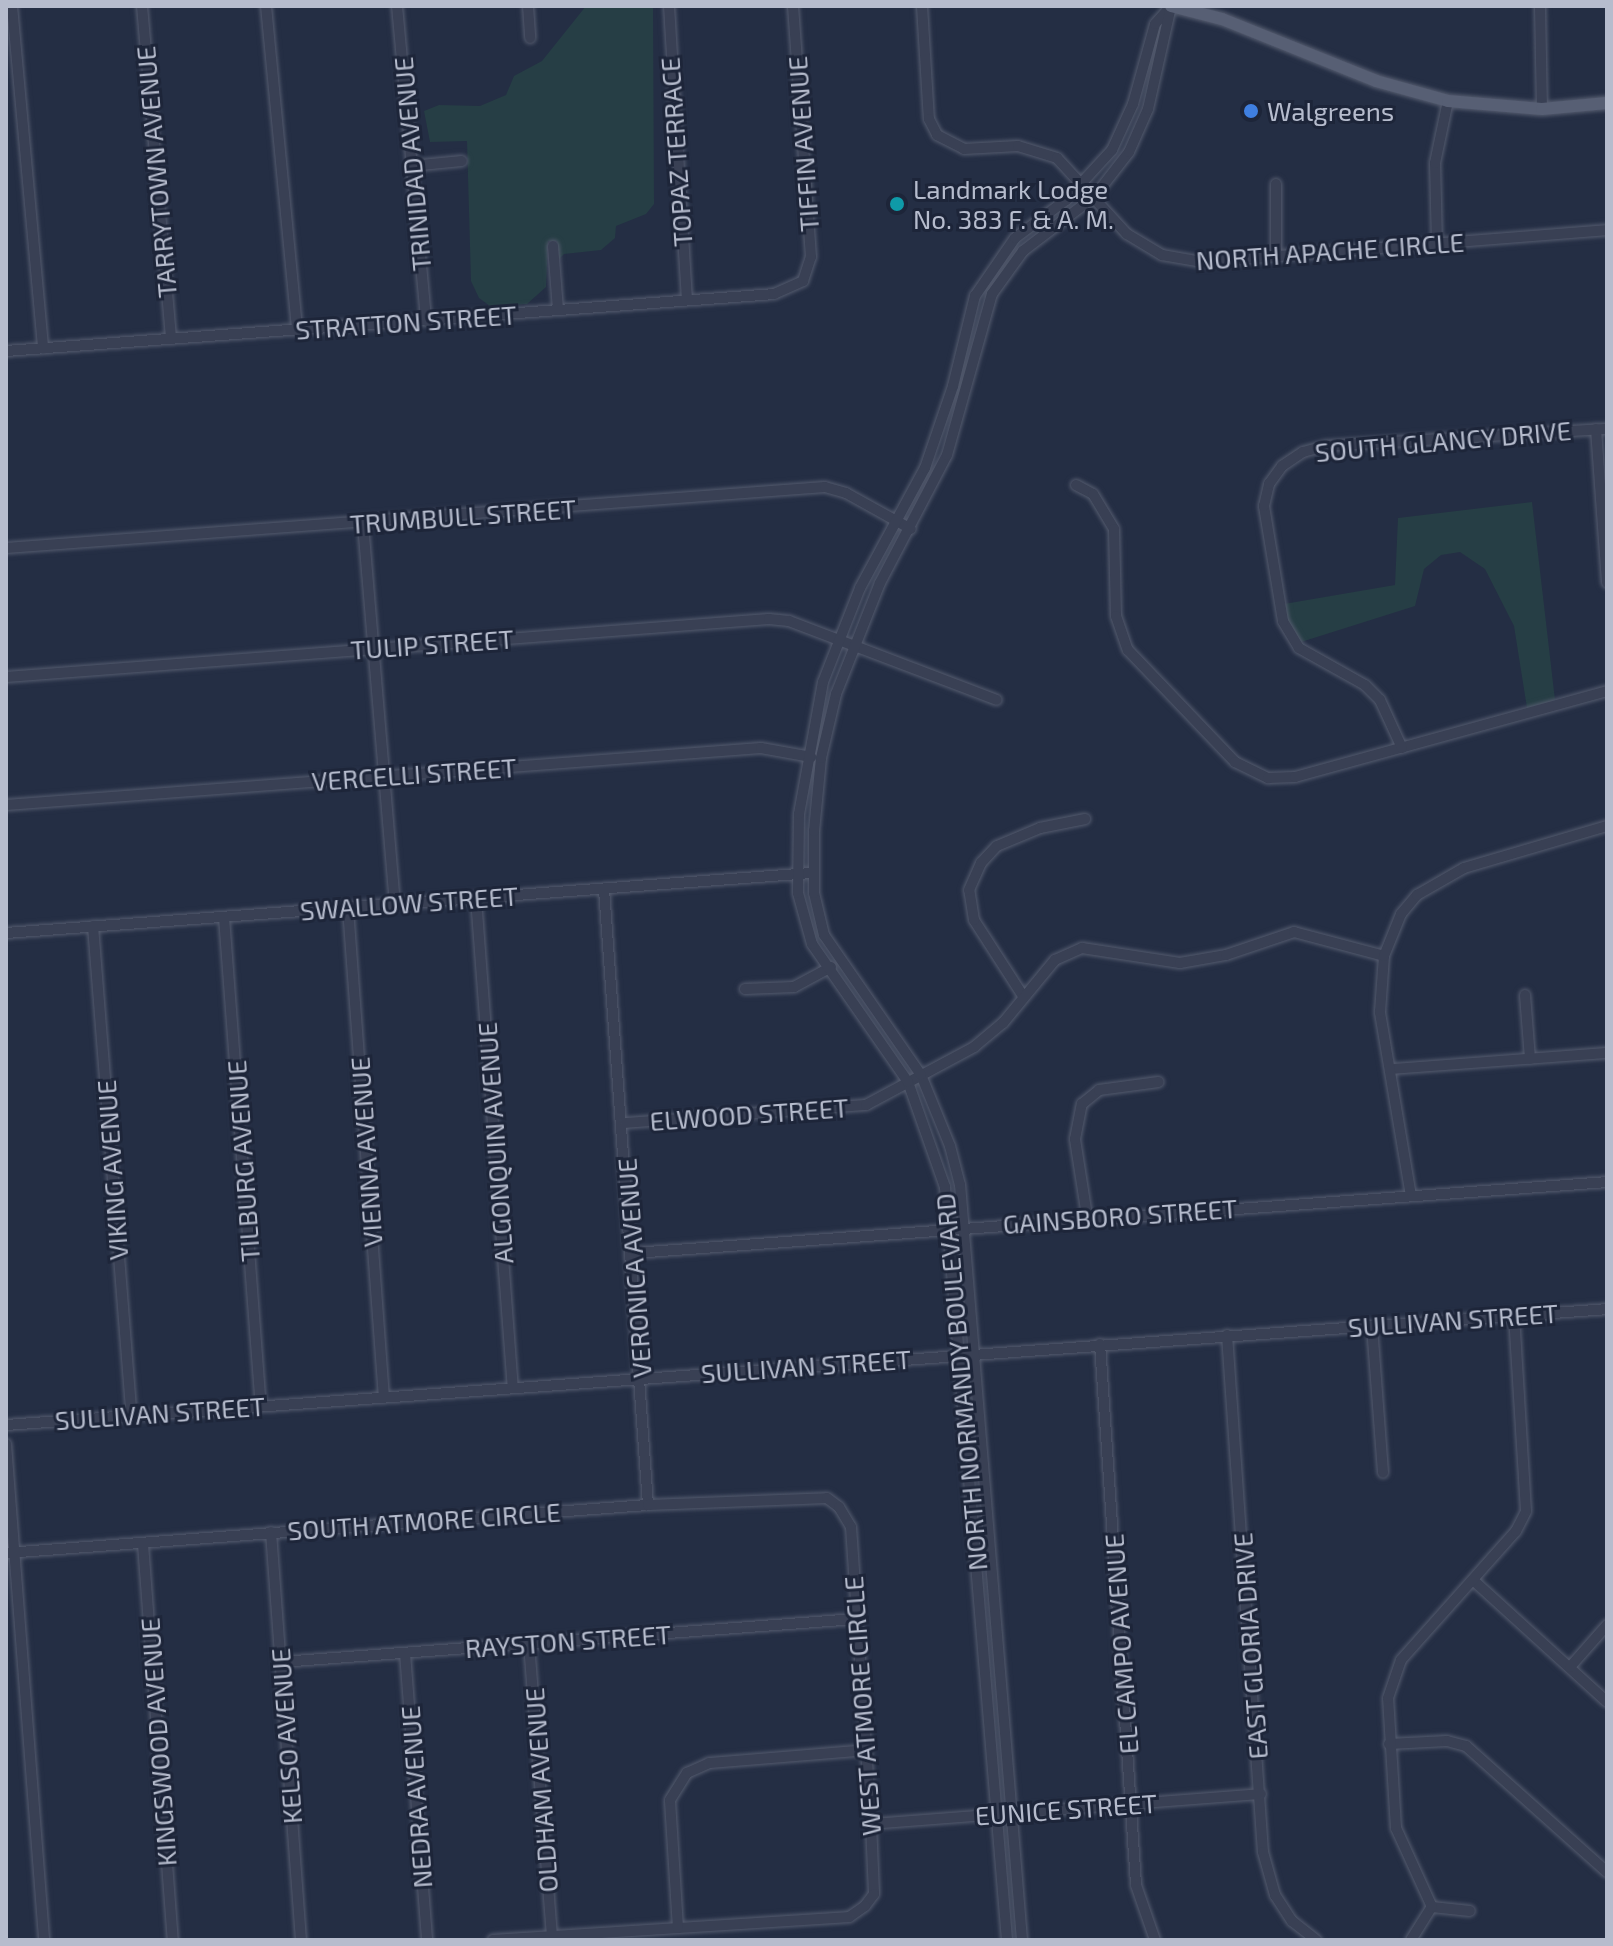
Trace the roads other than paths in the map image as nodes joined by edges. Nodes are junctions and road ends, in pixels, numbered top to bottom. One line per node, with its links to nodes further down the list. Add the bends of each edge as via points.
1 (12, 6): 30 (street)
2 (142, 6): 29 (street, TARRYTOWN AVENUE)
3 (266, 6): 28 (street)
4 (397, 6): 16 (street, TRINIDAD AVENUE)
5 (528, 6): 11 (street)
6 (669, 6): 25 (street, TOPAZ TERRACE)
7 (793, 6): 24 (street, TIFFIN AVENUE, via 810,212 811,257)
8 (922, 6): 18 (street, NORTH APACHE CIRCLE, via 929,119 937,135 978,151 1039,149 1057,158)
9 (1171, 6): 12 (main road); 18 (street, NORTH NORMANDY BOULEVARD, via 1155,24 1120,135); 19 (street, NORTH NORMANDY BOULEVARD, via 1148,109 1129,152)
10 (1540, 6): 14 (street)
11 (530, 38)
12 (1448, 101): 14 (main road); 21 (street, via 1435,163)
13 (1607, 103): 14 (main road)
14 (1542, 109)
15 (462, 161): 16 (street)
16 (411, 166): 27 (street, TRINIDAD AVENUE)
17 (1276, 184): 23 (street)
18 (1082, 185): 19 (street, NORTH APACHE CIRCLE); 34 (street, NORTH NORMANDY BOULEVARD, via 1015,238 984,279 935,442)
19 (1094, 197): 23 (street, NORTH APACHE CIRCLE, via 1127,234 1162,255 1201,262); 36 (street, NORTH NORMANDY BOULEVARD, via 1023,251 992,294 957,427)
20 (1607, 230): 21 (street, NORTH APACHE CIRCLE)
21 (1437, 244): 23 (street, NORTH APACHE CIRCLE)
22 (553, 246): 26 (street)
23 (1276, 257)
24 (803, 281): 25 (street, STRATTON STREET, via 774,294)
25 (687, 299): 26 (street, STRATTON STREET)
26 (558, 310): 27 (street, STRATTON STREET)
27 (426, 321): 28 (street, STRATTON STREET)
28 (297, 330): 29 (street, STRATTON STREET)
29 (171, 339): 30 (street, STRATTON STREET)
30 (43, 349): 31 (street, STRATTON STREET)
31 (6, 351)
32 (1601, 429): 38 (street); 45 (street, SOUTH GLANCY DRIVE, via 1326,446 1303,452 1282,466 1269,484 1264,506 1283,621 1299,648 1365,685 1380,700)
33 (1076, 485): 45 (street, via 1093,494 1114,529 1116,616 1128,650 1235,762 1268,778 1295,777)
34 (898, 520): 35 (street, TRUMBULL STREET, via 825,487); 36 (street, TRUMBULL STREET); 39 (street, NORTH NORMANDY BOULEVARD)
35 (363, 524): 37 (street, TRUMBULL STREET); 41 (street)
36 (911, 529): 40 (street, NORTH NORMANDY BOULEVARD)
37 (6, 548)
38 (1607, 583)
39 (838, 640): 40 (street, TULIP STREET); 41 (street, TULIP STREET, via 769,619); 46 (street, NORTH NORMANDY BOULEVARD)
40 (853, 645): 44 (street, TULIP STREET); 47 (street, NORTH NORMANDY BOULEVARD)
41 (373, 648): 42 (street, TULIP STREET); 48 (street)
42 (6, 677)
43 (1607, 691): 45 (street)
44 (997, 700)
45 (1402, 748)
46 (806, 756): 47 (street, VERCELLI STREET); 48 (street, VERCELLI STREET, via 761,748); 53 (street, NORTH NORMANDY BOULEVARD)
47 (821, 758): 52 (street, NORTH NORMANDY BOULEVARD)
48 (382, 777): 49 (street, VERCELLI STREET); 56 (street)
49 (6, 805)
50 (1085, 819): 66 (street, via 1040,828 997,846 981,863 969,890 974,920)
51 (1607, 826): 61 (street, via 1464,868 1417,895 1401,914)
52 (812, 873): 53 (street, SWALLOW STREET); 62 (street, NORTH NORMANDY BOULEVARD, via 820,921)
53 (797, 874): 54 (street, SWALLOW STREET); 63 (street, NORTH NORMANDY BOULEVARD, via 807,930)
54 (604, 889): 55 (street, SWALLOW STREET); 73 (street, VERONICA AVENUE)
55 (476, 898): 56 (street, SWALLOW STREET); 88 (street, ALGONQUIN AVENUE)
56 (395, 904): 57 (street, SWALLOW STREET)
57 (348, 908): 58 (street, SWALLOW STREET); 89 (street, VIENNA AVENUE)
58 (224, 917): 59 (street, SWALLOW STREET); 90 (street, TILBURG AVENUE)
59 (93, 926): 60 (street, SWALLOW STREET); 91 (street, VIKING AVENUE)
60 (6, 933)
61 (1384, 956): 66 (street, ELWOOD STREET, via 1294,932 1226,955 1180,963 1082,948 1055,960); 69 (street, via 1380,1012)
62 (839, 962): 63 (street); 70 (street, NORTH NORMANDY BOULEVARD, via 894,1030)
63 (827, 969): 64 (street, via 794,987); 71 (street, NORTH NORMANDY BOULEVARD)
64 (745, 989)
65 (1525, 995): 68 (street)
66 (1023, 996): 70 (street, ELWOOD STREET, via 974,1047)
67 (1607, 1053): 68 (street)
68 (1530, 1059): 69 (street)
69 (1392, 1069): 75 (street)
70 (921, 1075): 71 (street, ELWOOD STREET); 77 (street, NORTH NORMANDY BOULEVARD, via 950,1146)
71 (908, 1082): 73 (street, ELWOOD STREET, via 866,1105); 78 (street, NORTH NORMANDY BOULEVARD, via 939,1159)
72 (1158, 1082): 76 (street, via 1099,1090 1082,1104 1075,1139)
73 (625, 1123): 79 (street, VERONICA AVENUE)
74 (1607, 1182): 75 (street, GAINSBORO STREET)
75 (1411, 1196): 76 (street, GAINSBORO STREET)
76 (1087, 1216): 77 (street, GAINSBORO STREET)
77 (966, 1228): 78 (street, GAINSBORO STREET); 85 (street, NORTH NORMANDY BOULEVARD)
78 (951, 1229): 79 (street, GAINSBORO STREET); 86 (street, NORTH NORMANDY BOULEVARD)
79 (634, 1253): 87 (street, VERONICA AVENUE)
80 (1607, 1309): 81 (street, SULLIVAN STREET)
81 (1514, 1316): 82 (street, SULLIVAN STREET); 100 (street, via 1526,1511 1516,1531)
82 (1372, 1326): 83 (street, SULLIVAN STREET); 94 (street)
83 (1227, 1335): 84 (street, SULLIVAN STREET); 110 (street, EAST GLORIA DRIVE)
84 (1100, 1344): 85 (street, SULLIVAN STREET); 111 (street, EL CAMPO AVENUE)
85 (976, 1354): 86 (street, SULLIVAN STREET); 112 (street, NORTH NORMANDY BOULEVARD)
86 (961, 1355): 87 (street, SULLIVAN STREET); 113 (street, NORTH NORMANDY BOULEVARD)
87 (641, 1378): 88 (street, SULLIVAN STREET); 95 (street, VERONICA AVENUE)
88 (513, 1387): 89 (street, SULLIVAN STREET)
89 (384, 1396): 90 (street, SULLIVAN STREET)
90 (261, 1405): 91 (street, SULLIVAN STREET)
91 (131, 1414): 92 (street, SULLIVAN STREET)
92 (6, 1425)
93 (6, 1444): 99 (street)
94 (1383, 1473)
95 (648, 1505): 96 (street, SOUTH ATMORE CIRCLE, via 827,1498); 97 (street, SOUTH ATMORE CIRCLE)
96 (839, 1507): 101 (street, WEST ATMORE CIRCLE, via 851,1527)
97 (271, 1532): 98 (street, SOUTH ATMORE CIRCLE); 105 (street, KELSO AVENUE)
98 (143, 1544): 99 (street, SOUTH ATMORE CIRCLE); 121 (street, KINGSWOOD AVENUE)
99 (11, 1552): 120 (street)
100 (1473, 1580): 106 (street); 108 (street, via 1401,1660 1388,1698)
101 (856, 1619): 103 (street, RAYSTON STREET); 109 (street, WEST ATMORE CIRCLE)
102 (1607, 1625): 106 (street)
103 (529, 1644): 104 (street, RAYSTON STREET); 119 (street, OLDHAM AVENUE)
104 (405, 1653): 105 (street, RAYSTON STREET); 123 (street, NEDRA AVENUE)
105 (281, 1662): 122 (street, KELSO AVENUE)
106 (1570, 1667): 107 (street)
107 (1607, 1702)
108 (1389, 1744): 115 (street, via 1447,1741 1466,1746); 116 (street, via 1396,1828)
109 (866, 1750): 114 (street, WEST ATMORE CIRCLE); 118 (street, via 709,1763 687,1773 670,1800)
110 (1261, 1794): 111 (street, EUNICE STREET); 128 (street, EAST GLORIA DRIVE, via 1263,1852 1275,1895 1292,1921)
111 (1132, 1805): 112 (street, EUNICE STREET); 127 (street, EL CAMPO AVENUE, via 1136,1885)
112 (1013, 1814): 113 (street, EUNICE STREET); 126 (street, NORTH NORMANDY BOULEVARD)
113 (997, 1815): 114 (street, EUNICE STREET); 125 (street, NORTH NORMANDY BOULEVARD)
114 (871, 1824): 118 (street, WEST ATMORE CIRCLE, via 874,1894 849,1917)
115 (1607, 1872)
116 (1432, 1907): 117 (street); 129 (street)
117 (1470, 1911)
118 (678, 1928): 119 (street)
119 (552, 1936): 124 (street)
120 (44, 1940)
121 (173, 1940)
122 (301, 1940)
123 (427, 1940)
124 (493, 1940)
125 (1007, 1940)
126 (1022, 1940)
127 (1155, 1940)
128 (1316, 1940)
129 (1411, 1940)

